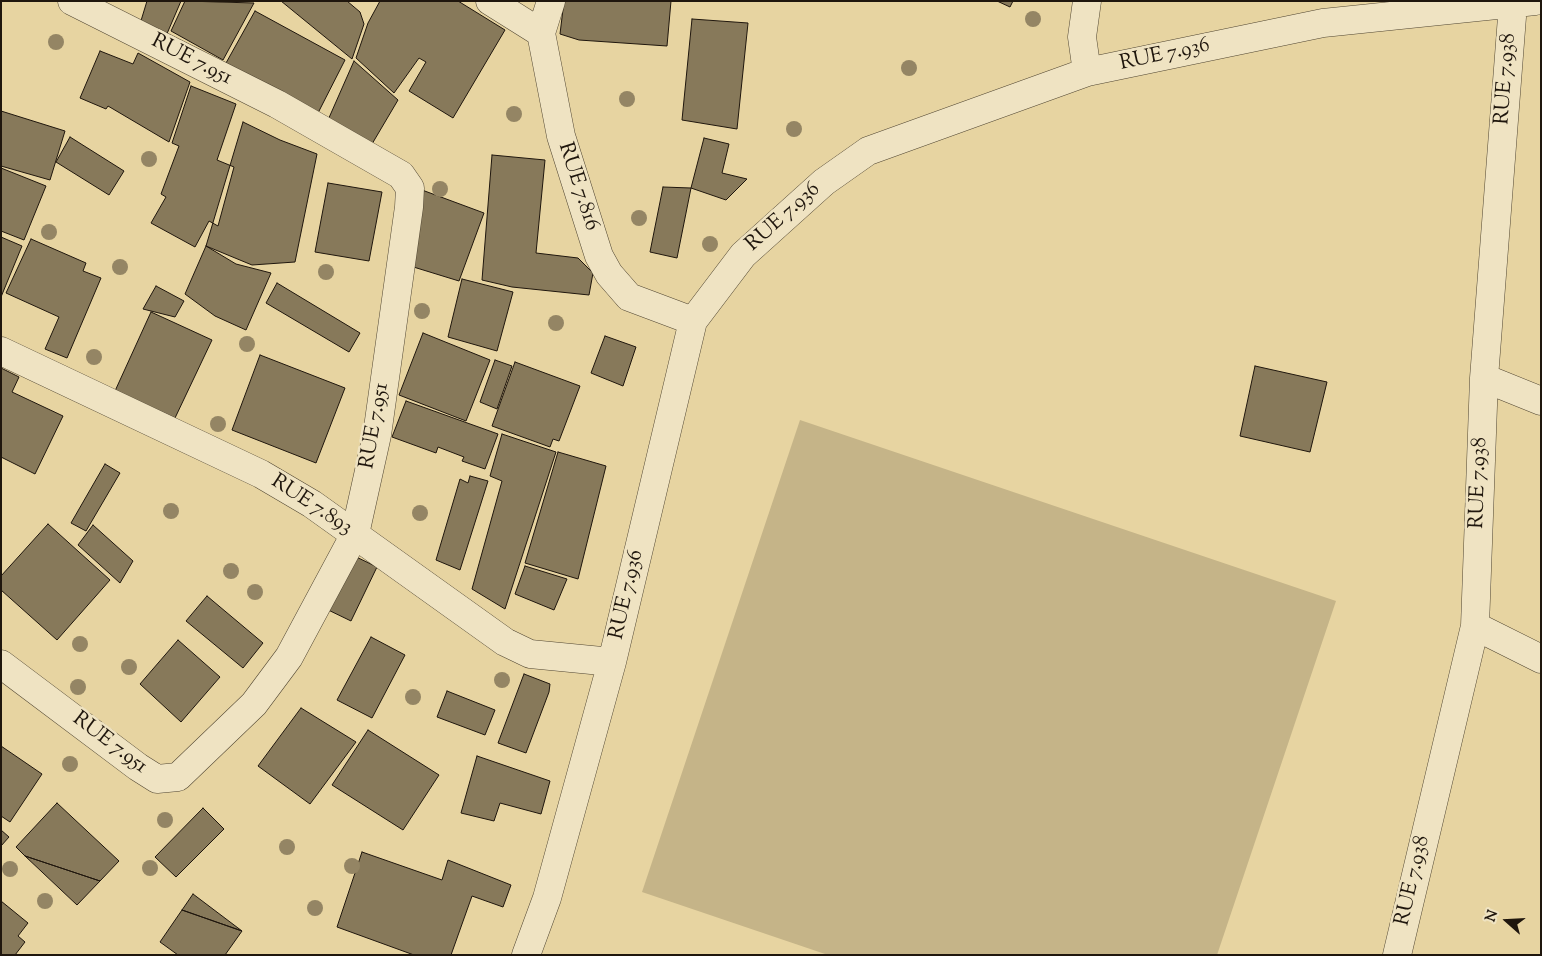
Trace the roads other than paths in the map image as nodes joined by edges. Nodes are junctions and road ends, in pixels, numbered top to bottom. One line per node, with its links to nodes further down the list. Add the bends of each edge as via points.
1 (72, 1): 13 (street, RUE 7.951, via 277,104 401,175 410,188 376,441)
2 (490, 1): 7 (street)
3 (551, 1): 7 (street)
4 (1087, 1): 8 (street, via 1082,37)
5 (1524, 3): 6 (street, RUE 7.936); 11 (street, RUE 7.938)
6 (1323, 12): 8 (street, RUE 7.936)
7 (540, 33): 9 (street, RUE 7.816, via 561,136 599,256 609,274 629,297)
8 (1087, 72): 9 (street, RUE 7.936, via 868,151 824,182 742,255)
9 (693, 321): 16 (street, RUE 7.936)
10 (1, 351): 13 (street, RUE 7.893, via 261,474)
11 (1484, 378): 12 (street); 14 (street, RUE 7.938)
12 (1541, 401)
13 (354, 534): 16 (street, RUE 7.893, via 505,642 530,654); 17 (street, RUE 7.951, via 289,657 254,704 178,777 157,779 138,767)
14 (1475, 626): 15 (street); 19 (street, RUE 7.938)
15 (1541, 659)
16 (612, 662): 18 (street, RUE 7.936, via 547,898)
17 (1, 664)
18 (526, 955)
19 (1397, 955)

